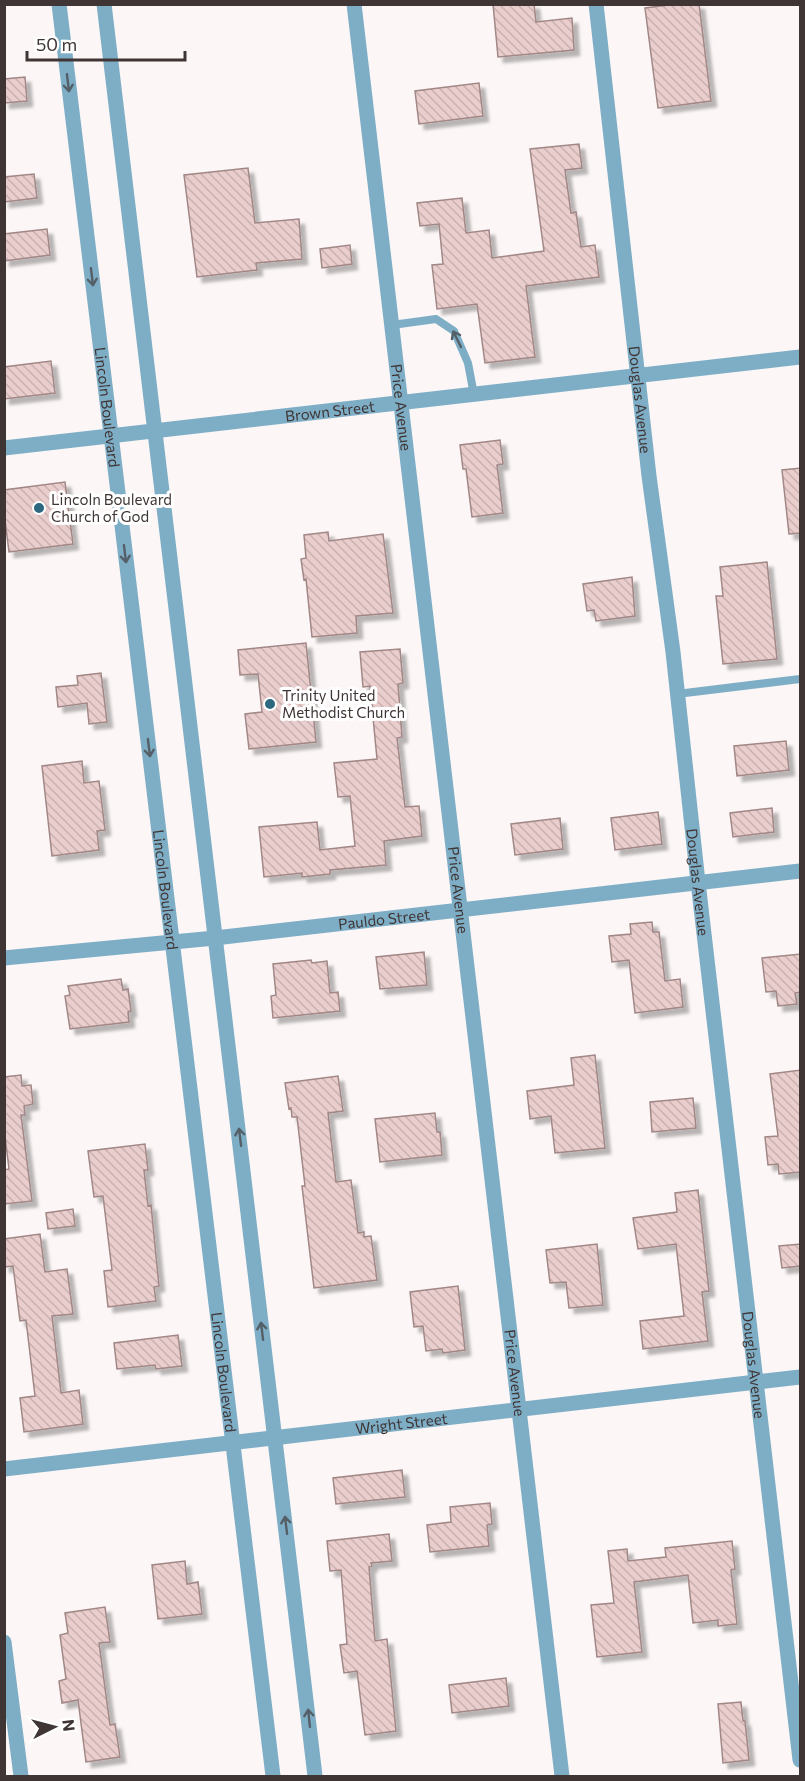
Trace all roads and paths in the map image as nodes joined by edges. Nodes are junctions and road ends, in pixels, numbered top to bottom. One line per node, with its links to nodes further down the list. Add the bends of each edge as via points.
1 (59, 4): 11 (street, Lincoln Boulevard, one-way to 11)
2 (104, 4): 10 (street)
3 (354, 4): 5 (street, Price Avenue)
4 (596, 4): 7 (street, Douglas Avenue)
5 (392, 325): 8 (lane, one-way to 5, via 468,363 454,331 436,319); 9 (street, Price Avenue)
6 (801, 357): 7 (street, Brown Street)
7 (638, 376): 8 (street, Brown Street); 14 (street, Douglas Avenue)
8 (474, 395): 9 (street, Brown Street)
9 (401, 403): 10 (street, Brown Street); 17 (street, Price Avenue)
10 (155, 431): 11 (street, Brown Street); 18 (street)
11 (111, 436): 12 (street, Brown Street); 19 (street, Lincoln Boulevard, one-way to 19)
12 (4, 448)
13 (801, 679): 14 (lane)
14 (677, 694): 16 (street, Douglas Avenue)
15 (801, 870): 16 (street, Pauldo Street)
16 (698, 882): 17 (street, Pauldo Street); 22 (street, Douglas Avenue)
17 (460, 910): 18 (street, Pauldo Street); 23 (street, Price Avenue)
18 (215, 938): 19 (street, Pauldo Street); 24 (street, one-way to 18)
19 (172, 942): 20 (street, Pauldo Street); 25 (street, Lincoln Boulevard)
20 (4, 958)
21 (801, 1377): 22 (street, Wright Street)
22 (756, 1382): 23 (street, Wright Street); 28 (street, Douglas Avenue)
23 (519, 1410): 24 (street, Wright Street); 32 (street, Price Avenue)
24 (275, 1438): 25 (street, Wright Street); 31 (street, one-way to 24)
25 (232, 1443): 26 (street, Wright Street); 30 (street, Lincoln Boulevard)
26 (4, 1469)
27 (4, 1642): 29 (street)
28 (801, 1760)
29 (21, 1776)
30 (273, 1776)
31 (315, 1776)
32 (562, 1776)

